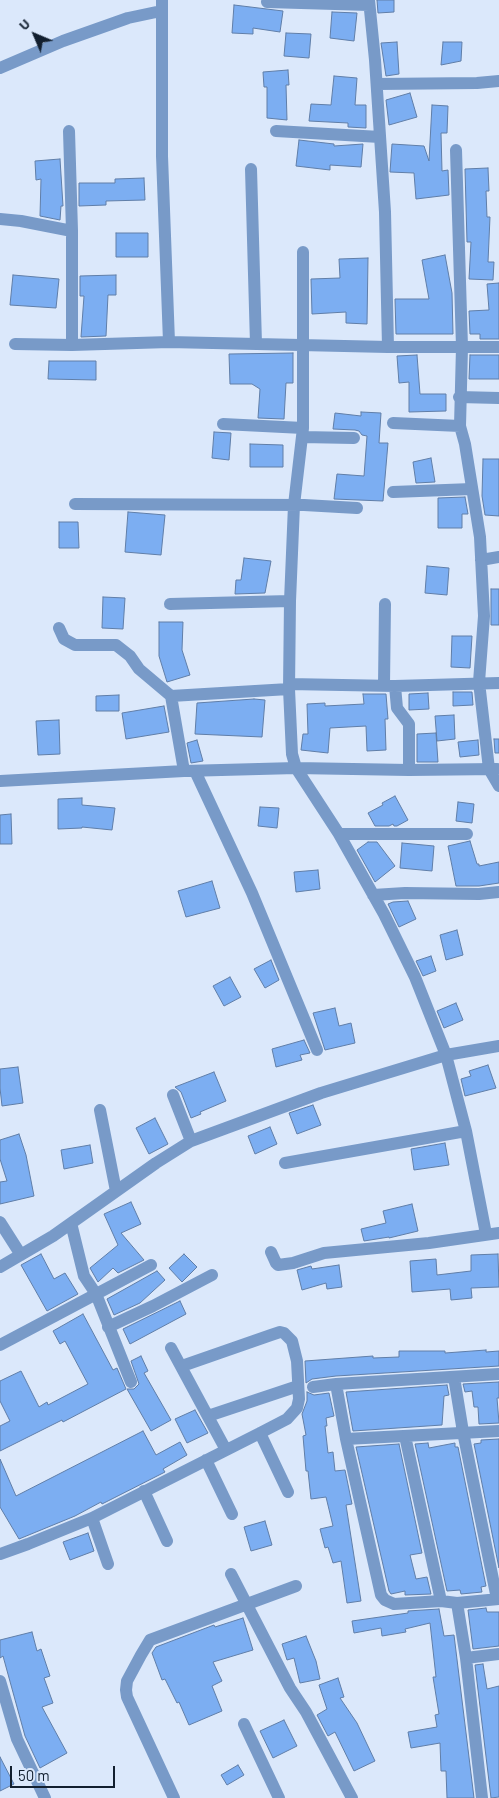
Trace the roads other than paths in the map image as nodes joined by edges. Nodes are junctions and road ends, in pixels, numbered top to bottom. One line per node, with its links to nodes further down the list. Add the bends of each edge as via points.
1 (268, 2): 2 (street)
2 (369, 2): 6 (street)
3 (162, 5): 4 (street); 15 (street, via 162,156)
4 (0, 68)
5 (499, 80): 6 (street)
6 (377, 84): 9 (street)
7 (69, 131): 13 (street)
8 (276, 131): 9 (street)
9 (380, 137): 20 (street)
10 (456, 150): 21 (street)
11 (251, 168): 17 (street)
12 (0, 219): 13 (street)
13 (72, 231): 18 (street)
14 (304, 252): 19 (street)
15 (169, 342): 17 (street); 18 (street)
16 (15, 344): 18 (street)
17 (256, 344): 19 (street)
18 (72, 345)
19 (302, 345): 20 (street); 28 (street)
20 (388, 347): 21 (street)
21 (462, 347): 22 (street); 23 (street)
22 (499, 347)
23 (459, 397): 24 (street); 27 (street)
24 (499, 398)
25 (393, 423): 27 (street)
26 (223, 424): 28 (street)
27 (460, 426): 30 (street)
28 (302, 432): 29 (street); 33 (street)
29 (354, 438)
30 (472, 489): 31 (street); 36 (street)
31 (393, 492)
32 (75, 504): 33 (street)
33 (294, 505): 34 (street); 37 (street)
34 (357, 508)
35 (499, 557): 36 (street)
36 (481, 560): 41 (street, via 484,616)
37 (290, 601): 38 (street); 44 (street)
38 (170, 604)
39 (385, 604): 43 (street)
40 (59, 628): 45 (street, via 64,639 75,645 116,645)
41 (479, 682): 42 (street); 43 (street); 47 (street)
42 (499, 683)
43 (389, 685): 44 (street); 48 (street, via 397,708 409,724)
44 (289, 687): 45 (street); 46 (street, via 291,746)
45 (172, 696): 49 (street)
46 (296, 768): 48 (street); 49 (street); 52 (street)
47 (494, 769): 48 (street); 51 (street)
48 (409, 770)
49 (189, 771): 50 (street); 57 (street, via 252,893)
50 (0, 780)
51 (499, 786)
52 (338, 834): 53 (street); 55 (street)
53 (467, 834)
54 (499, 892): 55 (street)
55 (373, 895): 58 (street, via 415,977)
56 (499, 1046): 58 (street)
57 (317, 1050)
58 (446, 1055): 61 (street); 62 (street, via 321,1093)
59 (173, 1095): 62 (street)
60 (100, 1110): 64 (street)
61 (466, 1131): 63 (street); 67 (street)
62 (191, 1141): 64 (street)
63 (285, 1163)
64 (116, 1191): 66 (street)
65 (0, 1222): 69 (street)
66 (71, 1224): 69 (street); 73 (street, via 84,1276)
67 (493, 1234): 68 (street, via 324,1253 278,1265)
68 (271, 1252)
69 (21, 1255): 70 (street)
70 (0, 1266)
71 (151, 1266): 73 (street)
72 (212, 1275): 74 (street)
73 (96, 1294): 74 (street); 75 (street)
74 (108, 1327): 80 (street)
75 (0, 1344)
76 (171, 1348): 77 (street)
77 (182, 1366): 82 (street, via 280,1332 292,1341); 84 (street)
78 (499, 1374): 79 (street)
79 (454, 1378): 81 (street); 86 (street)
80 (131, 1382)
81 (336, 1384): 83 (street); 89 (street)
82 (298, 1386): 84 (street); 87 (street, via 299,1400 293,1413)
83 (314, 1387)
84 (208, 1416): 90 (street)
85 (499, 1431): 86 (street)
86 (463, 1432): 88 (street); 101 (street)
87 (260, 1434): 90 (street); 93 (street)
88 (406, 1436): 89 (street); 102 (street)
89 (346, 1439): 102 (street, via 381,1595 394,1604)
90 (226, 1450): 91 (street)
91 (206, 1460): 92 (street); 94 (street)
92 (144, 1491): 95 (street); 96 (street)
93 (288, 1492)
94 (232, 1514)
95 (92, 1518): 97 (street); 98 (street)
96 (167, 1540)
97 (0, 1554)
98 (108, 1564)
99 (231, 1574): 104 (street)
100 (296, 1586): 104 (street)
101 (498, 1599): 103 (street)
102 (441, 1601): 103 (street)
103 (457, 1603): 106 (street)
104 (246, 1606): 110 (street, via 150,1640 127,1681 127,1697); 112 (street)
105 (499, 1654): 106 (street)
106 (466, 1658): 113 (street)
107 (0, 1681): 109 (street, via 17,1739)
108 (244, 1724): 111 (street)
109 (45, 1798)
110 (174, 1798)
111 (279, 1798)
112 (352, 1798)
113 (482, 1798)

